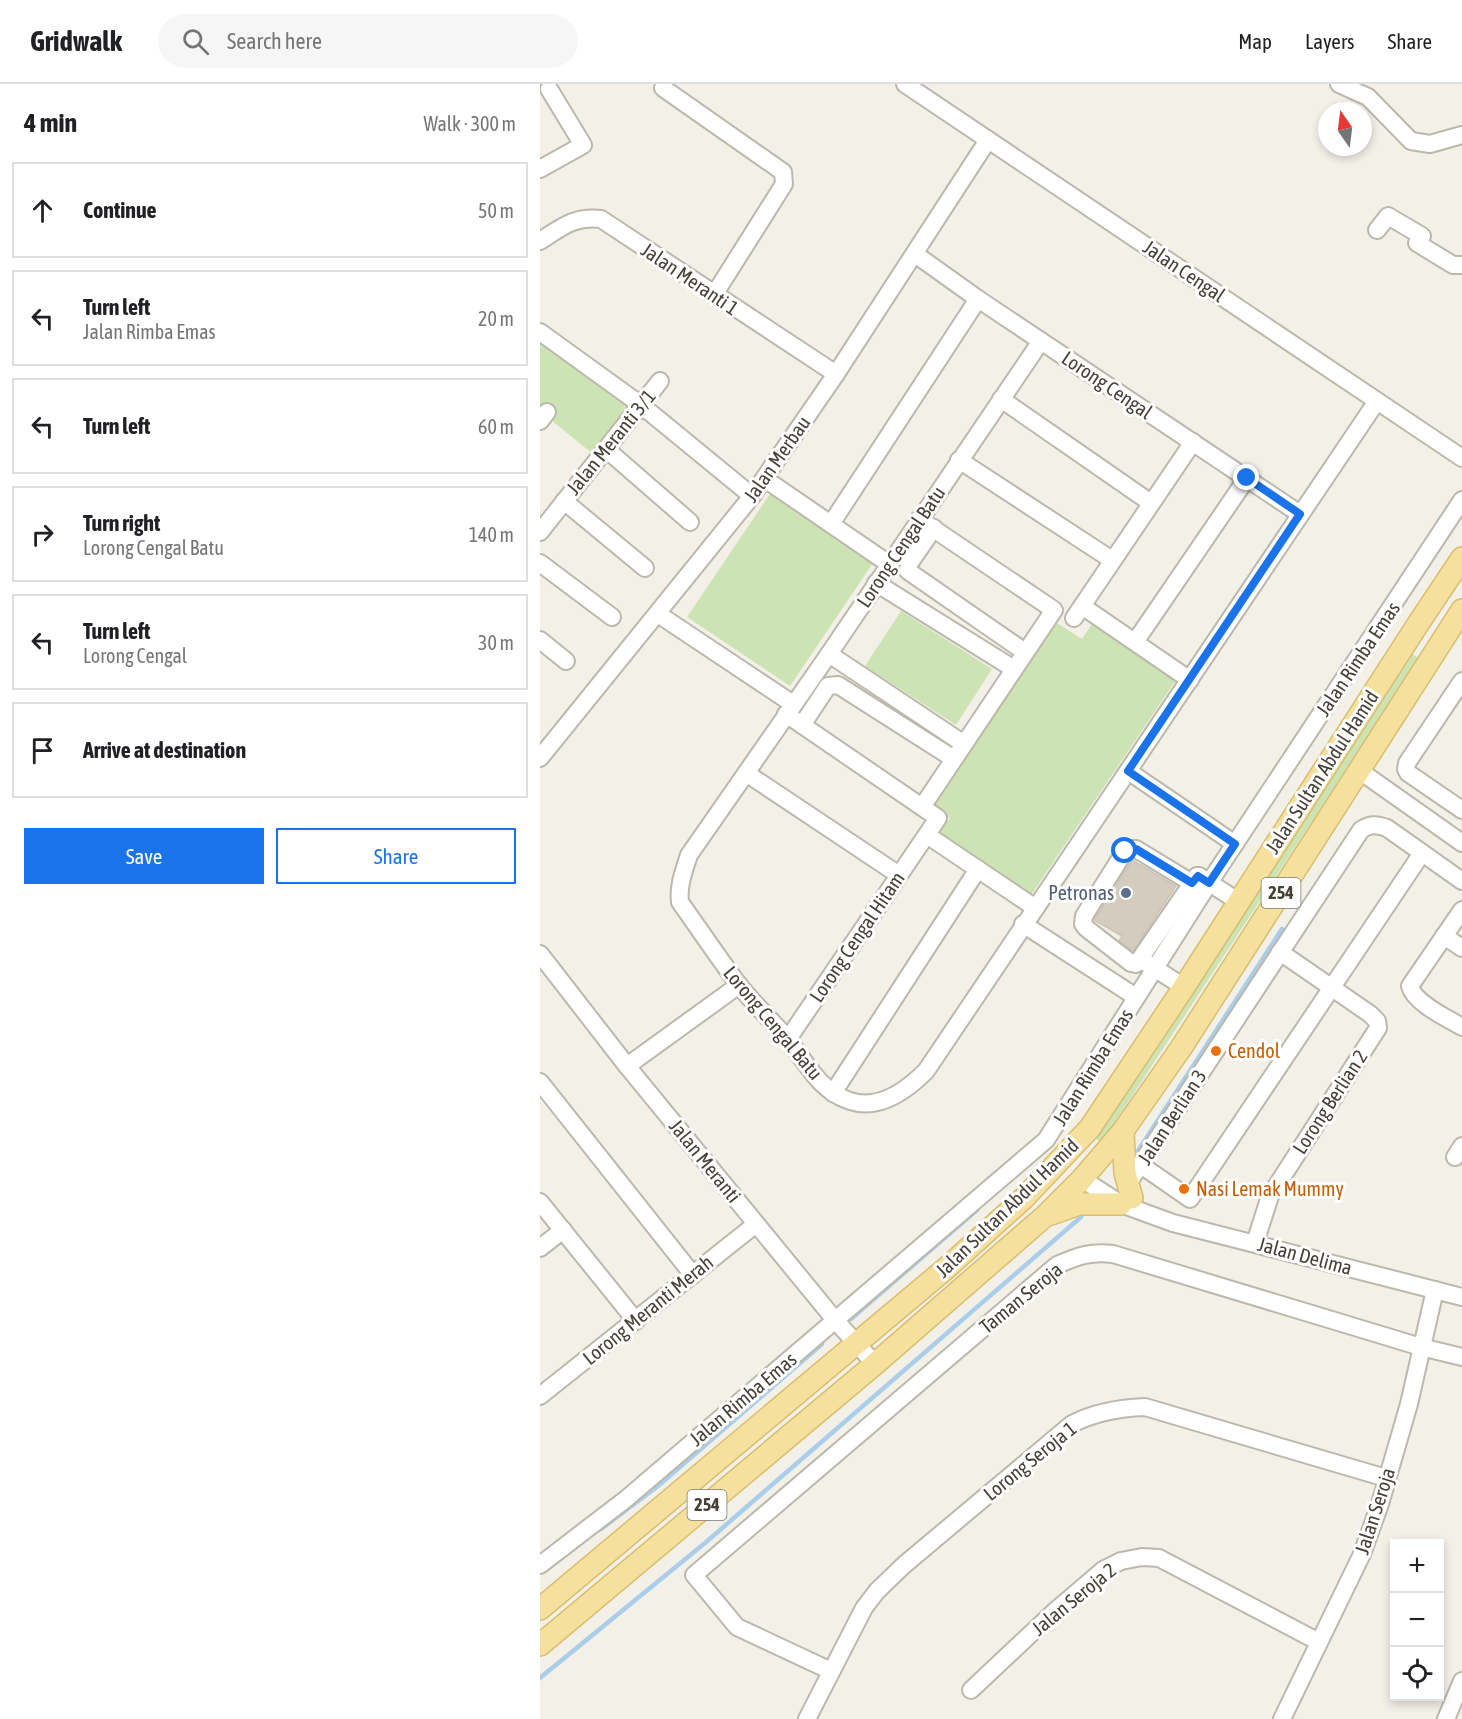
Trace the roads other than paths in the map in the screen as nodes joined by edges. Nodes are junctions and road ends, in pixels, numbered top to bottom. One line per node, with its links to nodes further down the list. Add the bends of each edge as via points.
1 (905, 84): 6 (street, Jalan Cengal)
2 (1339, 84): 5 (street, via 1368,97 1411,141 1430,144)
3 (663, 88): 12 (street, via 783,172 784,184)
4 (549, 89): 7 (street, via 583,145)
5 (1462, 135)
6 (988, 140): 10 (street, Jalan Merbau); 19 (street, Jalan Cengal)
7 (540, 169)
8 (1377, 230): 11 (street, via 1388,216 1422,236 1418,243 1454,265)
9 (540, 241): 12 (street, Jalan Meranti 1, via 573,220 601,219)
10 (915, 254): 13 (street, Lorong Cengal); 16 (street, Jalan Merbau)
11 (1462, 265)
12 (714, 295): 16 (street, Jalan Meranti 1)
13 (978, 299): 15 (street, Lorong Cengal); 34 (street)
14 (540, 332): 20 (street)
15 (1041, 341): 18 (street, Lorong Cengal Batu); 21 (street, Lorong Cengal)
16 (836, 374): 26 (street, Jalan Merbau)
17 (660, 381): 20 (street, Jalan Meranti 3/1)
18 (1001, 399): 24 (street, Lorong Cengal Batu); 30 (street)
19 (1377, 401): 23 (street, Jalan Cengal); 31 (street, Lorong Cengal Batu)
20 (641, 405): 22 (street, Jalan Meranti 3/1); 27 (street)
21 (1192, 442): 25 (street, Lorong Cengal); 30 (street)
22 (606, 449): 29 (street, Jalan Meranti 3/1); 33 (street)
23 (1462, 458)
24 (959, 460): 32 (street, Lorong Cengal Batu); 38 (street)
25 (1247, 478): 31 (street, Lorong Cengal); 47 (street)
26 (765, 479): 27 (street, Jalan Merbau); 34 (street)
27 (752, 496): 44 (street, Jalan Merbau)
28 (1462, 500): 66 (street, Jalan Rimba Emas)
29 (564, 501): 36 (street, Jalan Meranti 3/1); 41 (street)
30 (1151, 503): 38 (street)
31 (1300, 514): 52 (street, Lorong Cengal Batu)
32 (919, 519): 35 (street); 40 (street, Lorong Cengal Batu)
33 (690, 522)
34 (831, 524): 40 (street)
35 (934, 528): 48 (street, via 908,571); 48 (street, via 1054,610)
36 (540, 532)
37 (1462, 558): 72 (main road, Jalan Sultan Abdul Hamid / 254)
38 (1112, 560): 47 (street, via 1078,612)
39 (540, 563): 45 (street)
40 (889, 564): 42 (street, Lorong Cengal Batu)
41 (645, 568)
42 (876, 583): 49 (street, Lorong Cengal Batu); 51 (street)
43 (1462, 610): 60 (main road, Jalan Sultan Abdul Hamid / 254)
44 (658, 614): 54 (street); 57 (street, Jalan Merbau)
45 (612, 617)
46 (540, 640): 50 (street)
47 (1135, 642): 52 (street)
48 (1025, 652): 51 (street)
49 (830, 654): 54 (street, Lorong Cengal Batu); 56 (street)
50 (566, 661)
51 (1014, 669): 56 (street)
52 (1190, 680): 59 (street, Lorong Cengal Batu)
53 (1462, 681): 63 (street, via 1406,769)
54 (790, 709): 55 (street); 61 (street, Lorong Cengal Batu)
55 (802, 725): 58 (street, via 828,686 838,685); 62 (street)
56 (964, 744): 58 (street)
57 (540, 758)
58 (954, 759): 62 (street)
59 (1128, 771): 66 (street); 73 (street, Lorong Cengal Batu)
60 (1360, 771): 65 (street); 92 (main road, Jalan Sultan Abdul Hamid / 254)
61 (746, 773): 69 (street); 82 (street, Lorong Cengal Batu, via 689,855 679,891 680,902)
62 (922, 807): 64 (street, via 938,818)
63 (1462, 810)
64 (927, 835): 68 (street); 69 (street, Lorong Cengal Hitam)
65 (1462, 843)
66 (1235, 844): 71 (street, Jalan Rimba Emas)
67 (1422, 853): 70 (street); 78 (street, Jalan Berlian 3, via 1387,828 1368,825 1354,838); 84 (street)
68 (978, 869): 73 (street); 90 (street)
69 (899, 875): 87 (street, Lorong Cengal Hitam)
70 (1462, 882)
71 (1200, 883): 72 (street); 80 (street); 80 (street, via 1136,849 1125,851 1084,916 1083,924 1133,965); 81 (street, Jalan Rimba Emas)
72 (1239, 902): 83 (main road, Jalan Sultan Abdul Hamid / 254)
73 (1035, 907): 75 (street, Lorong Cengal Batu)
74 (1462, 910): 76 (street)
75 (1023, 924): 85 (street); 90 (street, Lorong Cengal Batu, via 926,1071 910,1087 890,1099 869,1103 852,1102)
76 (1444, 936): 77 (street); 86 (street, via 1410,986 1419,1000)
77 (1462, 948)
78 (1280, 952): 84 (street); 93 (street, Jalan Berlian 3)
79 (540, 954): 88 (street, Jalan Meranti)
80 (1140, 959): 81 (street)
81 (1155, 969): 83 (street); 85 (street, Jalan Rimba Emas)
82 (739, 985): 87 (street, Lorong Cengal Batu); 88 (street)
83 (1184, 987): 91 (main road, Jalan Sultan Abdul Hamid / 254)
84 (1332, 987): 93 (street, via 1190,1199); 101 (street, Lorong Berlian 2, via 1370,1014 1378,1028 1270,1196)
85 (1136, 998): 106 (street, Jalan Rimba Emas, via 1046,1140)
86 (1462, 1027)
87 (788, 1040): 90 (street, Lorong Cengal Batu, via 813,1075)
88 (627, 1066): 99 (street, Jalan Meranti)
89 (540, 1082): 103 (street)
90 (833, 1093)
91 (1090, 1128): 94 (main road); 96 (main road, Jalan Sultan Abdul Hamid / 254)
92 (1123, 1131): 94 (main road, Jalan Sultan Abdul Hamid / 254); 95 (main road)
93 (1141, 1165): 95 (street, Jalan Berlian 3)
94 (1084, 1173): 95 (street, Jalan Delima); 96 (main road, via 1059,1180 1038,1196); 98 (main road, Jalan Sultan Abdul Hamid / 254)
95 (1127, 1196): 98 (main road, via 1079,1204); 101 (street, Jalan Delima, via 1149,1213 1173,1223)
96 (1024, 1198): 108 (main road, Jalan Sultan Abdul Hamid / 254)
97 (540, 1202): 100 (street)
98 (1045, 1216): 111 (main road, Jalan Sultan Abdul Hamid / 254)
99 (756, 1224): 103 (street, Lorong Meranti Merah); 106 (street, Jalan Meranti)
100 (563, 1230): 102 (street); 107 (street)
101 (1255, 1243): 104 (street, Jalan Delima)
102 (540, 1248)
103 (693, 1275): 107 (street, Lorong Meranti Merah)
104 (1435, 1290): 105 (street, Jalan Delima); 109 (street, Jalan Seroja)
105 (1462, 1297)
106 (835, 1320): 108 (street, Jalan Meranti); 114 (street, Jalan Rimba Emas, via 626,1499)
107 (636, 1321): 112 (street, Lorong Meranti Merah)
108 (857, 1345): 111 (street, Jalan Meranti); 115 (main road, Jalan Sultan Abdul Hamid / 254)
109 (1421, 1347): 110 (street, Taman Seroja); 113 (street, Jalan Seroja, via 1409,1404); 118 (street, Taman Seroja, via 1113,1254 1097,1251 1057,1265 694,1575 737,1627)
110 (1462, 1357)
111 (875, 1364): 117 (main road, Jalan Sultan Abdul Hamid / 254)
112 (540, 1396)
113 (1386, 1478): 116 (street, Jalan Seroja, via 1362,1554); 118 (street, Lorong Seroja 1, via 1145,1407 1086,1417 1063,1432 877,1591)
114 (540, 1565)
115 (540, 1609)
116 (1320, 1642): 120 (street, Jalan Seroja 2, via 1159,1558 1142,1557 1103,1570); 122 (street, Jalan Seroja)
117 (540, 1645)
118 (831, 1671): 121 (street, Lorong Seroja 1)
119 (1462, 1681): 123 (street)
120 (971, 1690)
121 (807, 1719)
122 (1282, 1719)
123 (1446, 1719)

